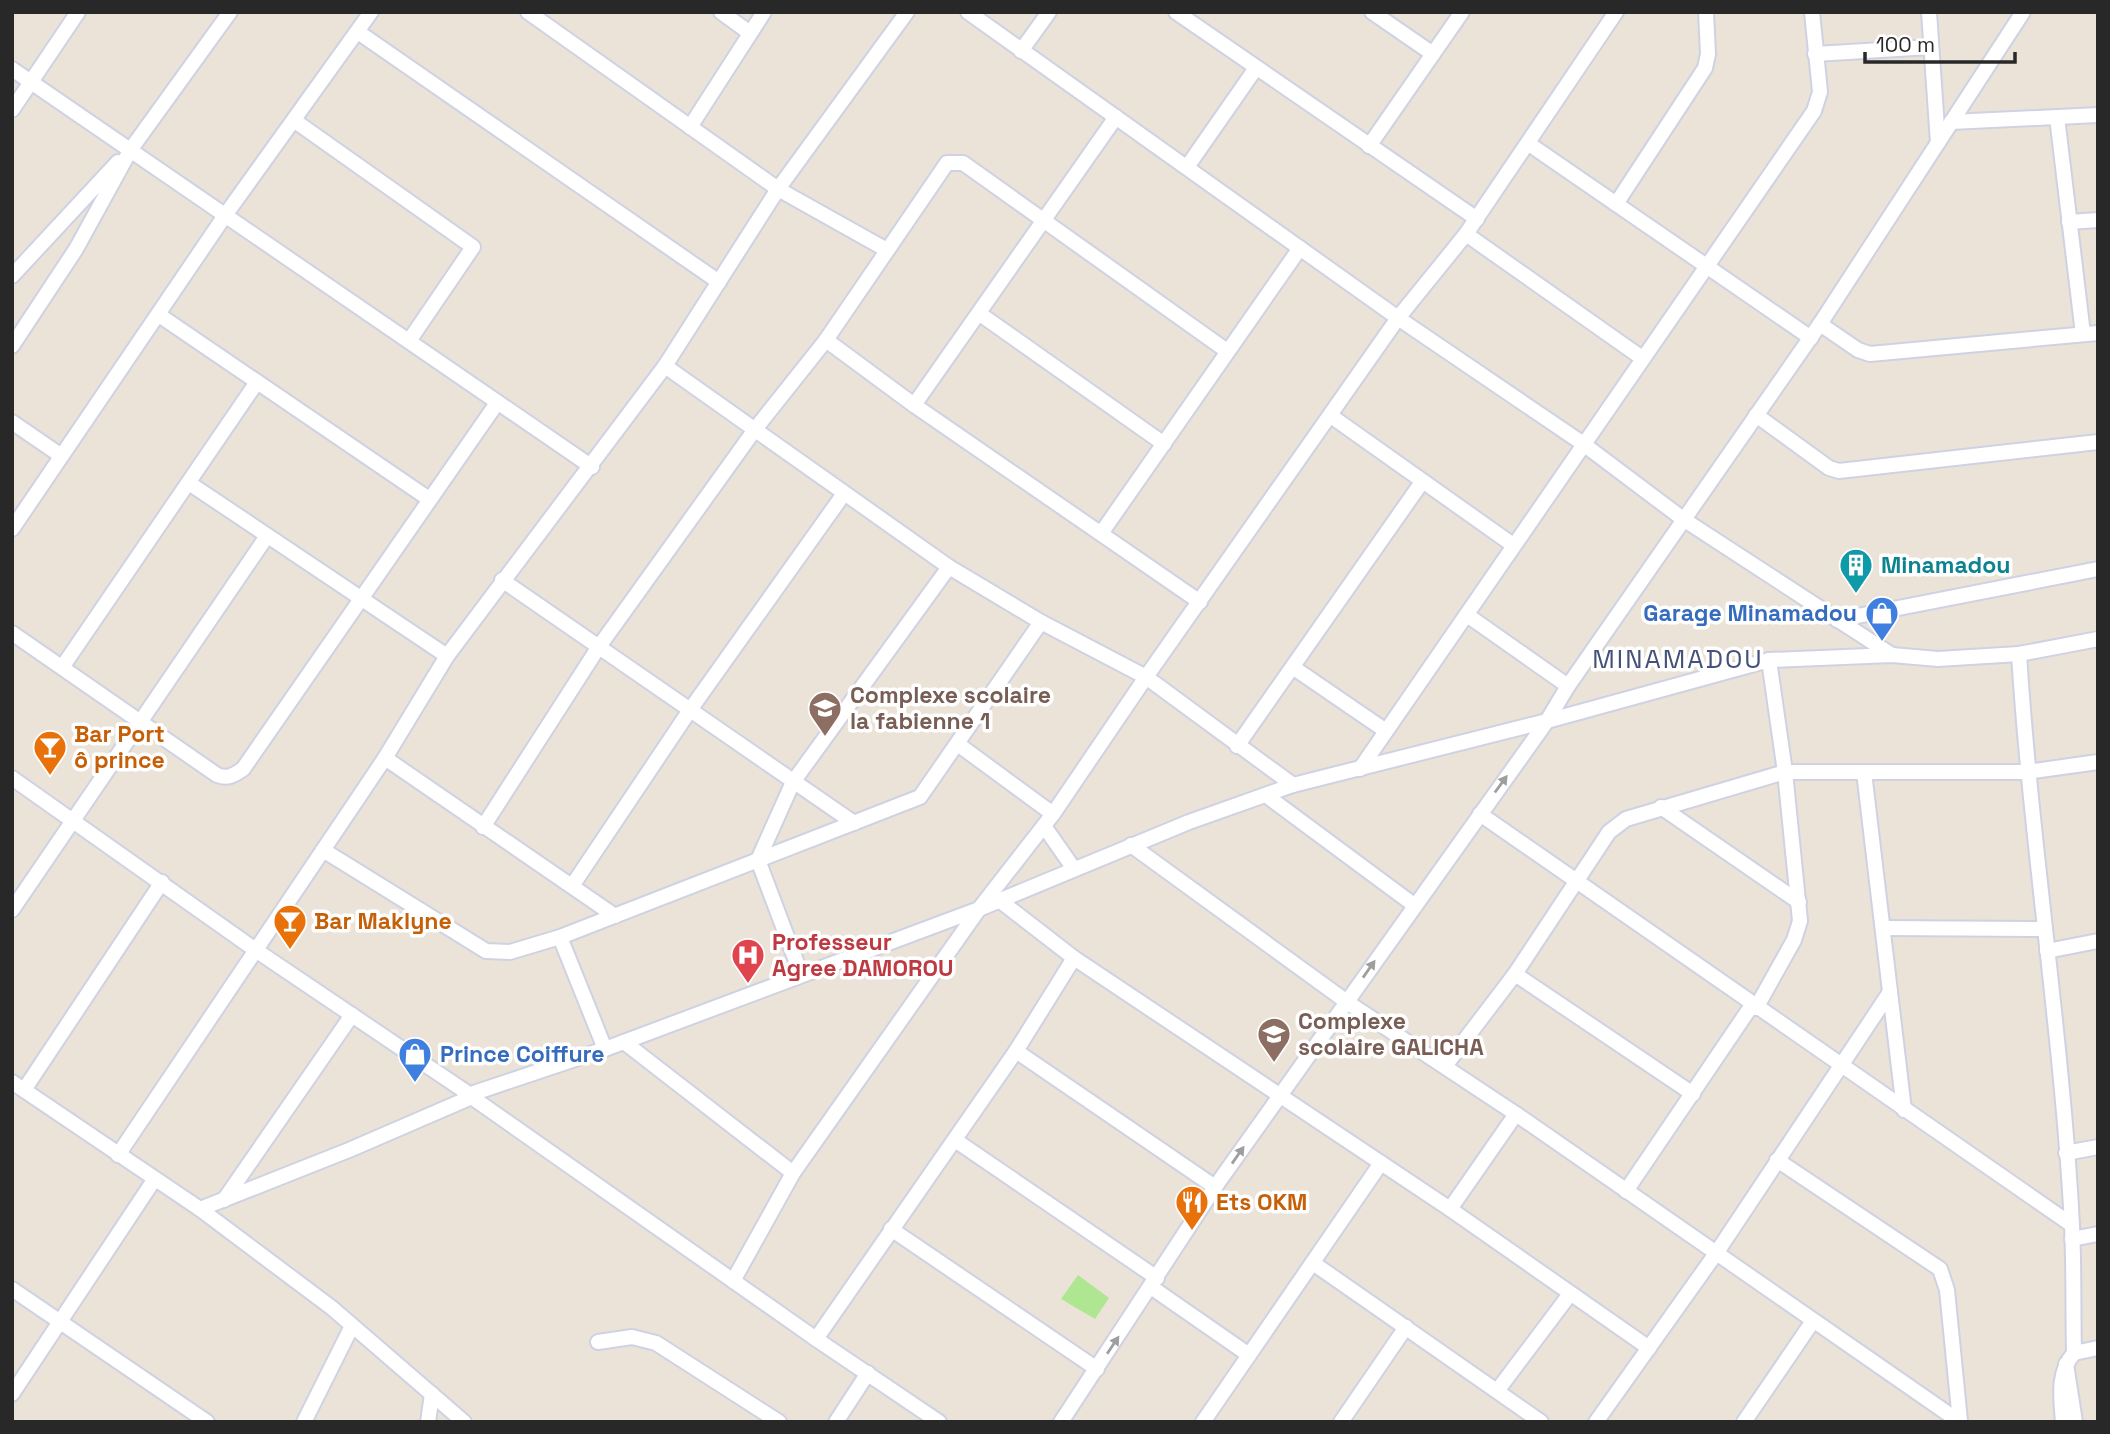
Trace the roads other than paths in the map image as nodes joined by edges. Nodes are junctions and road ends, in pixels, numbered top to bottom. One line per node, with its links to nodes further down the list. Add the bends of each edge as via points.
1 (78, 12): 26 (street)
2 (230, 12): 37 (street)
3 (371, 12): 18 (street)
4 (528, 12): 33 (street)
5 (721, 12): 19 (street)
6 (764, 12): 19 (street)
7 (907, 12): 39 (street)
8 (968, 12): 21 (street)
9 (1049, 12): 21 (street)
10 (1176, 12): 24 (street)
11 (1373, 12): 22 (street)
12 (1462, 12): 22 (street)
13 (1616, 12): 35 (street)
14 (1706, 12): 40 (street, via 1705,68)
15 (1812, 12): 23 (street)
16 (1929, 12): 20 (street)
17 (2023, 12): 32 (street)
18 (358, 32): 31 (street); 51 (street)
19 (750, 33): 33 (street)
20 (1931, 47): 23 (street); 34 (street)
21 (1021, 51): 29 (street)
22 (1433, 54): 36 (street)
23 (1815, 54): 49 (street, via 1818,105)
24 (1256, 68): 36 (street); 38 (street)
25 (12, 69): 26 (street)
26 (32, 83): 27 (street); 37 (street)
27 (12, 110)
28 (2098, 115): 30 (street)
29 (1116, 117): 38 (street); 43 (street)
30 (2057, 117): 32 (street); 45 (street)
31 (295, 121): 41 (street); 59 (street, via 474,247)
32 (1951, 122): 34 (street)
33 (690, 127): 39 (street)
34 (1938, 143): 55 (street)
35 (1529, 144): 40 (street); 42 (street)
36 (1369, 146): 42 (street)
37 (131, 149): 41 (street); 50 (street); 60 (street, via 76,249)
38 (1186, 167): 47 (street)
39 (778, 189): 48 (street); 51 (street)
40 (1616, 204): 49 (street)
41 (226, 214): 52 (street); 59 (street)
42 (1477, 219): 46 (street)
43 (1045, 220): 48 (street, via 963,163 954,162 942,167); 53 (street); 61 (street)
44 (2098, 220): 45 (street)
45 (2069, 222): 56 (street)
46 (1466, 234): 54 (street); 62 (street)
47 (1300, 248): 54 (street); 61 (street)
48 (887, 250): 58 (street)
49 (1707, 266): 57 (street); 62 (street)
50 (12, 276)
51 (719, 282): 63 (street)
52 (159, 314): 64 (street); 74 (street)
53 (980, 314): 66 (street); 73 (street)
54 (1398, 318): 68 (street); 72 (street)
55 (1820, 324): 56 (street, via 1870,354); 57 (street)
56 (2090, 333)
57 (1811, 338): 67 (street)
58 (826, 340): 66 (street); 70 (street)
59 (409, 341): 65 (street)
60 (12, 346)
61 (1227, 351): 73 (street)
62 (1642, 358): 72 (street)
63 (665, 366): 70 (street); 75 (street)
64 (257, 382): 77 (street); 79 (street)
65 (497, 403): 75 (street); 79 (street)
66 (914, 405): 82 (street)
67 (1756, 415): 71 (street, via 1839,471); 80 (street)
68 (1331, 416): 76 (street); 89 (street)
69 (12, 422): 74 (street)
70 (756, 428): 78 (street); 95 (street)
71 (2098, 442)
72 (1582, 443): 80 (street); 84 (street)
73 (1164, 444): 82 (street)
74 (60, 455): 81 (street)
75 (592, 467): 87 (street)
76 (1422, 482): 84 (street); 101 (street)
77 (189, 483): 83 (street); 100 (street)
78 (843, 495): 85 (street); 104 (street)
79 (429, 499): 88 (street)
80 (1683, 519): 91 (street); 103 (street)
81 (12, 529)
82 (1102, 533): 89 (street)
83 (267, 536): 88 (street); 106 (street)
84 (1513, 545): 90 (street)
85 (949, 567): 92 (street); 117 (street)
86 (2098, 569): 91 (street)
87 (502, 580): 95 (street); 98 (street)
88 (359, 598): 98 (street); 106 (street, via 236,774 217,775)
89 (1200, 602): 102 (street)
90 (1467, 615): 103 (street); 107 (street)
91 (1837, 620): 97 (street)
92 (1041, 622): 102 (street); 108 (street)
93 (12, 633): 100 (street)
94 (2098, 639): 96 (street)
95 (598, 648): 104 (street); 125 (street)
96 (2019, 653): 97 (street, via 1938,659); 115 (street)
97 (1892, 655): 99 (street)
98 (447, 656): 110 (street)
99 (1769, 660): 105 (street); 113 (street)
100 (63, 666): 106 (street)
101 (1294, 668): 107 (street); 109 (street)
102 (1146, 677): 109 (street); 123 (street)
103 (1568, 686): 105 (street)
104 (690, 710): 117 (street); 132 (street)
105 (1547, 721): 112 (street); 121 (street, one-way to 105)
106 (141, 722): 122 (street)
107 (1385, 731): 112 (street)
108 (959, 745): 123 (street); 124 (street, via 920,797)
109 (1237, 746): 118 (street)
110 (385, 758): 125 (street); 127 (street)
111 (2098, 762): 115 (street)
112 (1360, 769): 118 (street)
113 (1785, 772): 114 (street); 120 (street); 134 (street)
114 (1864, 772): 115 (street); 139 (street)
115 (2026, 772): 140 (street)
116 (12, 778): 122 (street)
117 (793, 782): 124 (street); 128 (street)
118 (1293, 785): 119 (street)
119 (1267, 796): 126 (street); 135 (street)
120 (1661, 807): 130 (street, via 1618,824); 134 (street)
121 (1480, 814): 130 (street); 135 (street)
122 (72, 819): 131 (street); 137 (street)
123 (1049, 820): 129 (street); 136 (street)
124 (854, 823): 128 (street)
125 (483, 827): 132 (street)
126 (1131, 845): 129 (street); 149 (street)
127 (323, 850): 141 (street, via 486,951 510,952); 143 (street)
128 (758, 860): 138 (street); 146 (street)
129 (1074, 869): 133 (street)
130 (1576, 880): 147 (street); 150 (street)
131 (162, 882): 143 (street); 157 (street)
132 (572, 886): 138 (street)
133 (999, 900): 136 (street); 145 (street)
134 (1799, 902): 150 (street, via 1794,940)
135 (1414, 905): 149 (street, one-way to 135)
136 (979, 909): 146 (street); 169 (street)
137 (12, 910)
138 (615, 916): 141 (street)
139 (1882, 928): 140 (street); 148 (street)
140 (2045, 929): 144 (street)
141 (560, 937): 153 (street)
142 (2098, 941): 144 (street)
143 (257, 951): 151 (street); 166 (street)
144 (2047, 951): 165 (street)
145 (1074, 958): 154 (street); 158 (street)
146 (801, 974): 152 (street)
147 (1515, 974): 155 (street); 159 (street)
148 (1890, 992): 156 (street); 161 (street)
149 (1346, 1002): 155 (street); 158 (street)
150 (1754, 1006): 156 (street); 159 (street)
151 (352, 1015): 160 (street); 173 (street)
152 (624, 1042): 153 (street); 169 (street)
153 (605, 1049): 160 (street)
154 (1016, 1051): 163 (street); 171 (street)
155 (1445, 1066): 162 (street)
156 (1841, 1067): 161 (street); 167 (street)
157 (18, 1086): 166 (street)
158 (1280, 1094): 168 (street); 171 (street, one-way to 158)
159 (1693, 1094): 172 (street)
160 (470, 1096): 173 (street); 181 (street)
161 (1903, 1110): 177 (street)
162 (1516, 1114): 172 (street); 175 (street)
163 (955, 1140): 176 (street); 182 (street)
164 (2098, 1147): 165 (street)
165 (2066, 1153): 177 (street)
166 (118, 1155): 170 (street)
167 (1777, 1160): 179 (street); 213 (street, via 1940,1269 1947,1290)
168 (1381, 1163): 175 (street); 180 (street)
169 (793, 1174): 181 (street)
170 (154, 1180): 174 (street); 186 (street)
171 (1215, 1187): 182 (street)
172 (1626, 1191): 179 (street)
173 (224, 1200): 174 (street)
174 (200, 1209): 187 (street)
175 (1450, 1209): 184 (street)
176 (891, 1229): 189 (street); 195 (street)
177 (2072, 1232): 178 (street); 194 (street)
178 (2098, 1234)
179 (1717, 1252): 185 (street); 191 (street)
180 (1313, 1263): 188 (street); 193 (street)
181 (733, 1281): 189 (street)
182 (1154, 1283): 193 (street); 195 (street, one-way to 182)
183 (12, 1289): 186 (street)
184 (1570, 1294): 191 (street); 197 (street)
185 (1813, 1321): 200 (street); 213 (street)
186 (60, 1322): 198 (street); 201 (street)
187 (352, 1326): 199 (street); 202 (street)
188 (1406, 1327): 197 (street); 210 (street)
189 (816, 1339): 196 (street)
190 (598, 1342): 205 (street, via 632,1337 656,1343)
191 (1649, 1348): 212 (street)
192 (2098, 1348): 194 (street)
193 (1249, 1355): 209 (street)
194 (2070, 1358): 214 (street, via 2061,1384); 215 (street)
195 (1097, 1369): 208 (street)
196 (868, 1373): 206 (street); 207 (street)
197 (1497, 1391): 211 (street)
198 (12, 1394)
199 (432, 1394): 203 (street); 204 (street)
200 (1747, 1421)
201 (207, 1422)
202 (304, 1422)
203 (428, 1422)
204 (464, 1422)
205 (779, 1422)
206 (836, 1422)
207 (939, 1422)
208 (1061, 1422)
209 (1203, 1422)
210 (1341, 1422)
211 (1541, 1422)
212 (1596, 1422)
213 (1960, 1422)
214 (2063, 1422)
215 (2075, 1422)

